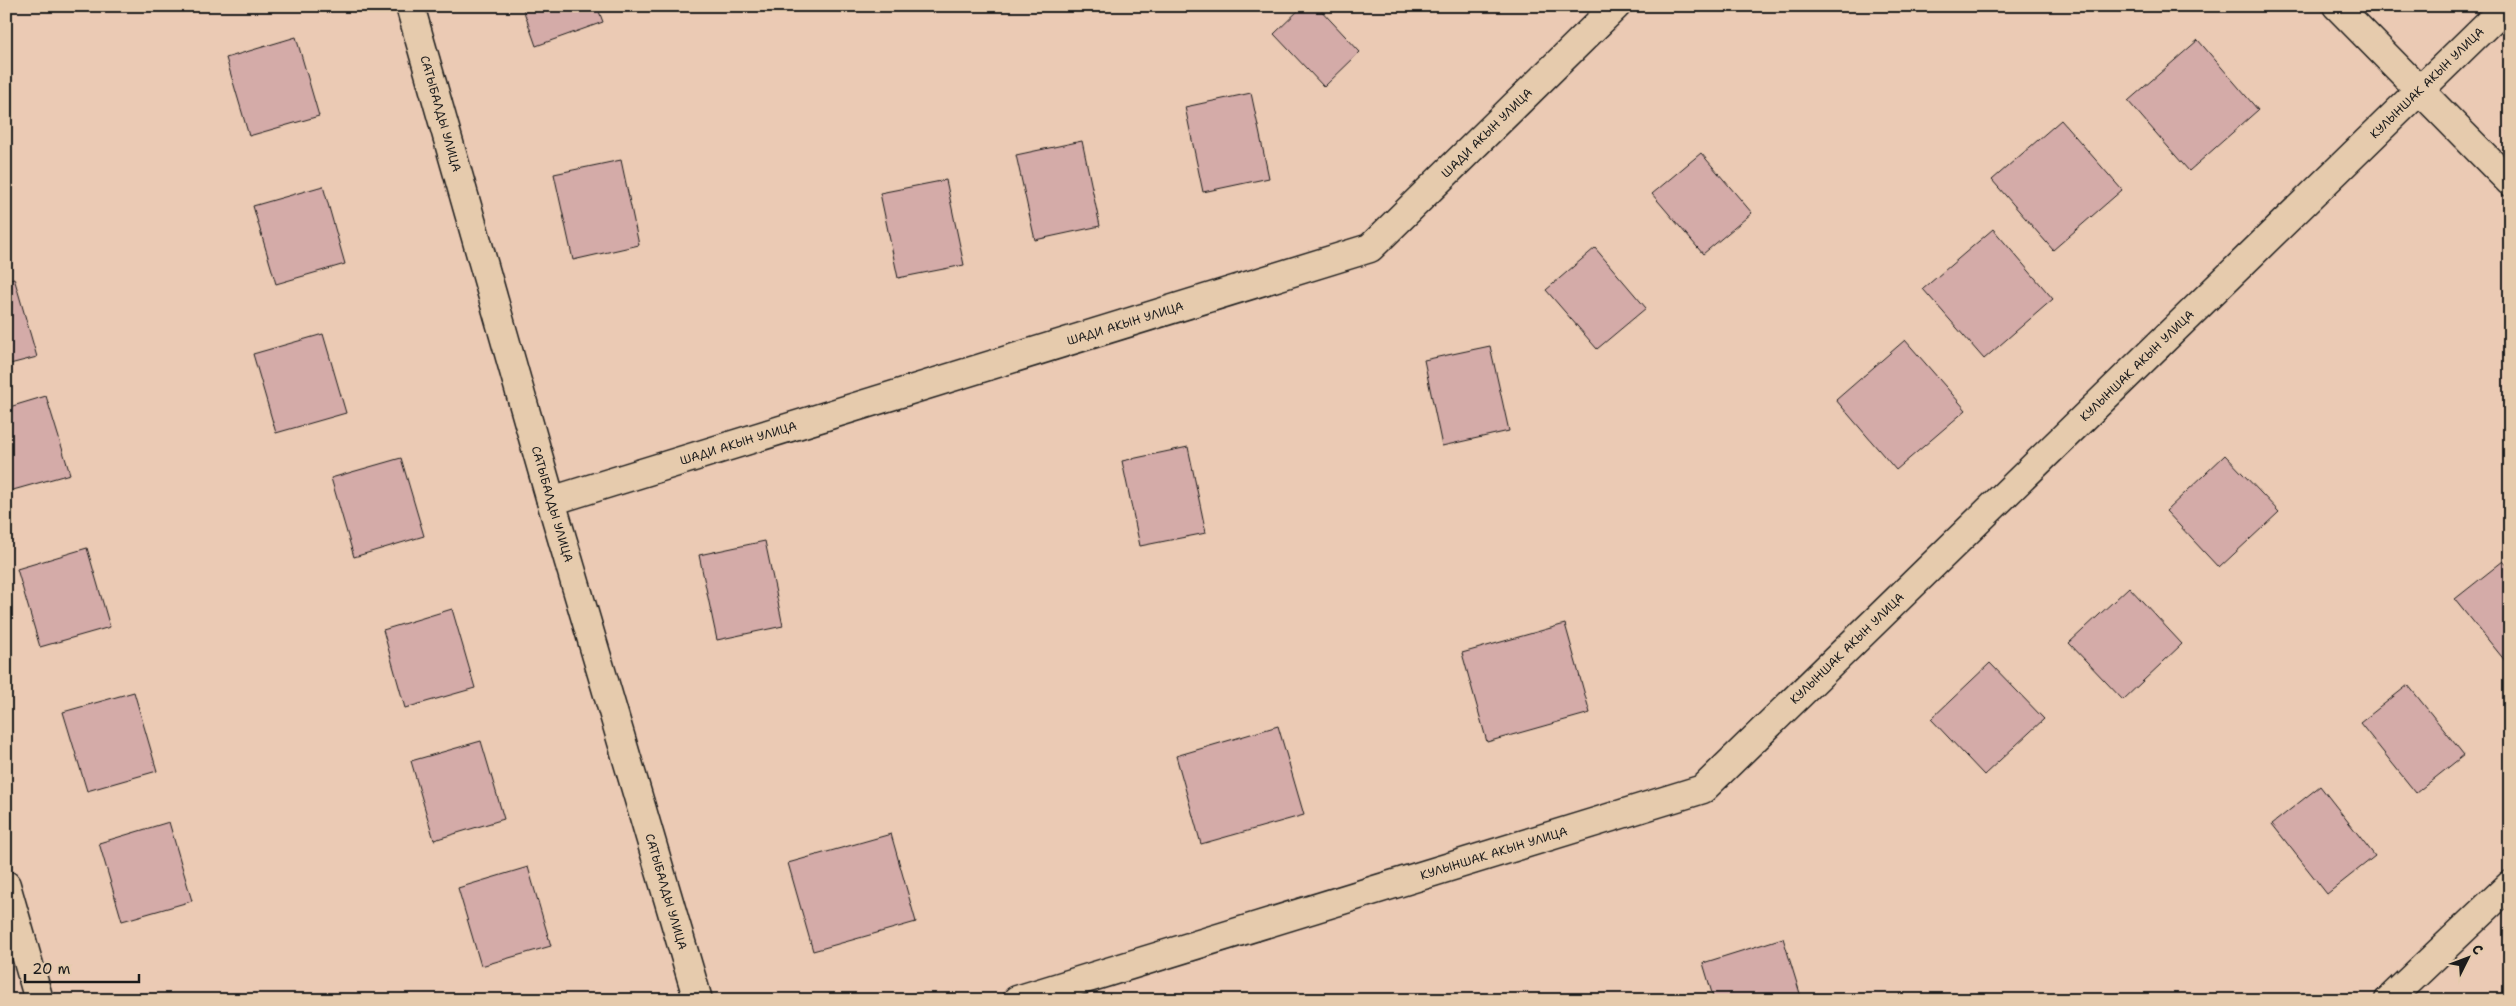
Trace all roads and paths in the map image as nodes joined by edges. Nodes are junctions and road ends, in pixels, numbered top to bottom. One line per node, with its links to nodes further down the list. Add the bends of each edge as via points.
1 (410, 6): 7 (street, САТЫБАЛДЫ УЛИЦА)
2 (1616, 6): 7 (street, ШАДИ АКЫН УЛИЦА, via 1370,248)
3 (2337, 6): 5 (street)
4 (2506, 6): 5 (street, КУЛЫНШАК АКЫН УЛИЦА)
5 (2419, 90): 6 (street); 12 (street, КУЛЫНШАК АКЫН УЛИЦА, via 1703,789)
6 (2510, 182)
7 (551, 501): 11 (street, САТЫБАЛДЫ УЛИЦА)
8 (6, 885): 10 (street)
9 (2510, 885): 13 (street)
10 (39, 1000)
11 (698, 1000)
12 (1017, 1000)
13 (2389, 1000)

